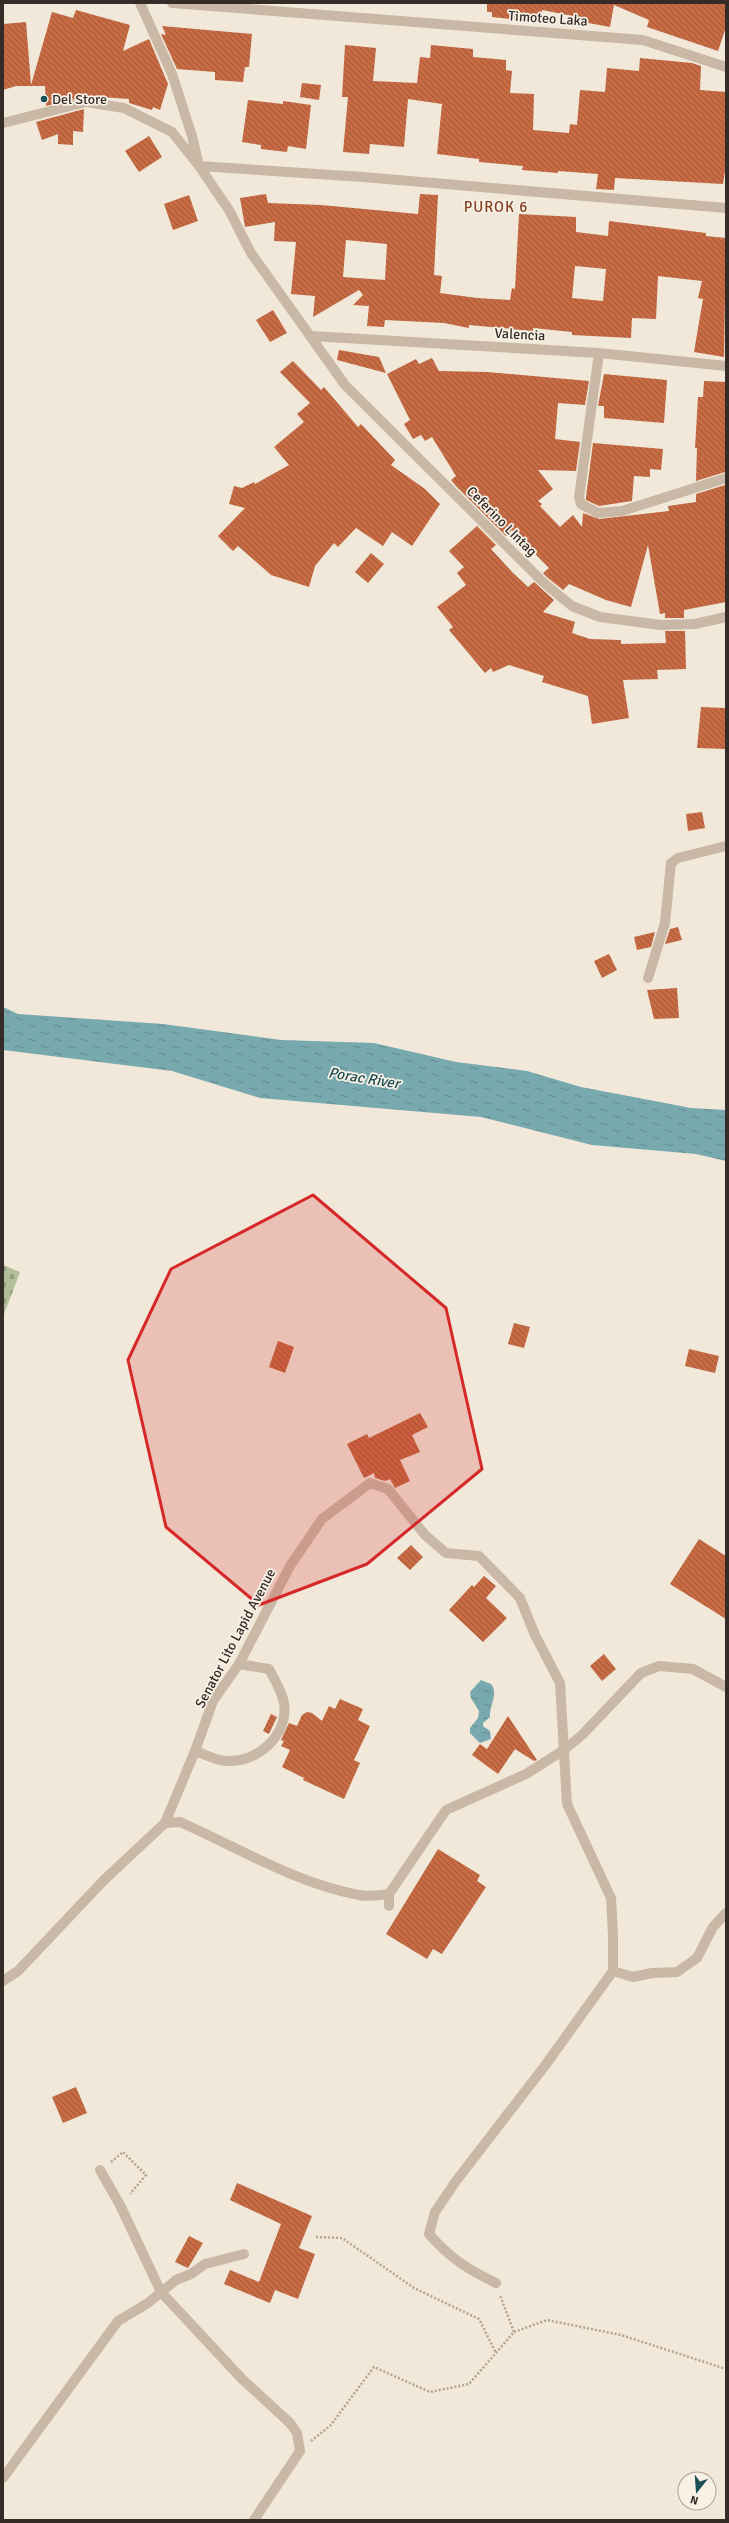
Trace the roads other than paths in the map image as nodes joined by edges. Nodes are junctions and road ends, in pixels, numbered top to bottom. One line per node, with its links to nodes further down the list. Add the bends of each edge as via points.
1 (140, 3): 5 (street, via 172,74)
2 (172, 3): 3 (street, Timoteo Laka, via 643,40)
3 (726, 67)
4 (3, 123): 5 (street, Ceferino LIntag, via 86,102 124,108 172,132)
5 (199, 166): 6 (street, via 364,177); 7 (street, Ceferino LIntag, via 229,210 251,253)
6 (726, 208)
7 (311, 336): 8 (street, Valencia); 11 (street, Ceferino LIntag, via 345,385 544,583 572,606 600,617 661,625 695,624)
8 (599, 353): 9 (street, Valencia); 10 (street, via 579,497 581,504 598,513 622,511)
9 (726, 366)
10 (726, 478)
11 (726, 617)
12 (726, 846): 13 (street, via 678,858 671,863 665,923)
13 (648, 978)
14 (239, 1664): 16 (street, Senator Lito Lapid Avenue, via 290,1566 322,1519 370,1483 388,1489 425,1535 446,1553 479,1556 520,1598 535,1635 560,1683); 17 (street, Senator Lito Lapid Avenue, via 213,1701); 17 (street, via 268,1669 284,1703 282,1720 272,1744 253,1756 228,1761)
15 (726, 1687): 16 (street, via 693,1669 659,1666 641,1673 582,1735)
16 (564, 1750): 19 (street, via 526,1774 446,1810); 22 (street, via 567,1804 611,1898)
17 (195, 1751): 18 (street, Senator Lito Lapid Avenue)
18 (165, 1823): 19 (street, via 180,1822 282,1871 360,1896); 23 (street, Senator Lito Lapid Avenue, via 104,1880 18,1971)
19 (389, 1894): 20 (street)
20 (389, 1906)
21 (726, 1913): 22 (street, via 713,1927 697,1958 677,1972 633,1977)
22 (613, 1971): 26 (street, via 435,2212 428,2234 445,2253 464,2267)
23 (3, 1981)
24 (100, 2170): 27 (street, via 120,2205)
25 (244, 2254): 27 (street, via 204,2264)
26 (496, 2283)
27 (161, 2292): 28 (street, via 118,2321); 29 (street, via 242,2379 290,2423 297,2433 300,2450)
28 (3, 2478)
29 (254, 2520)

